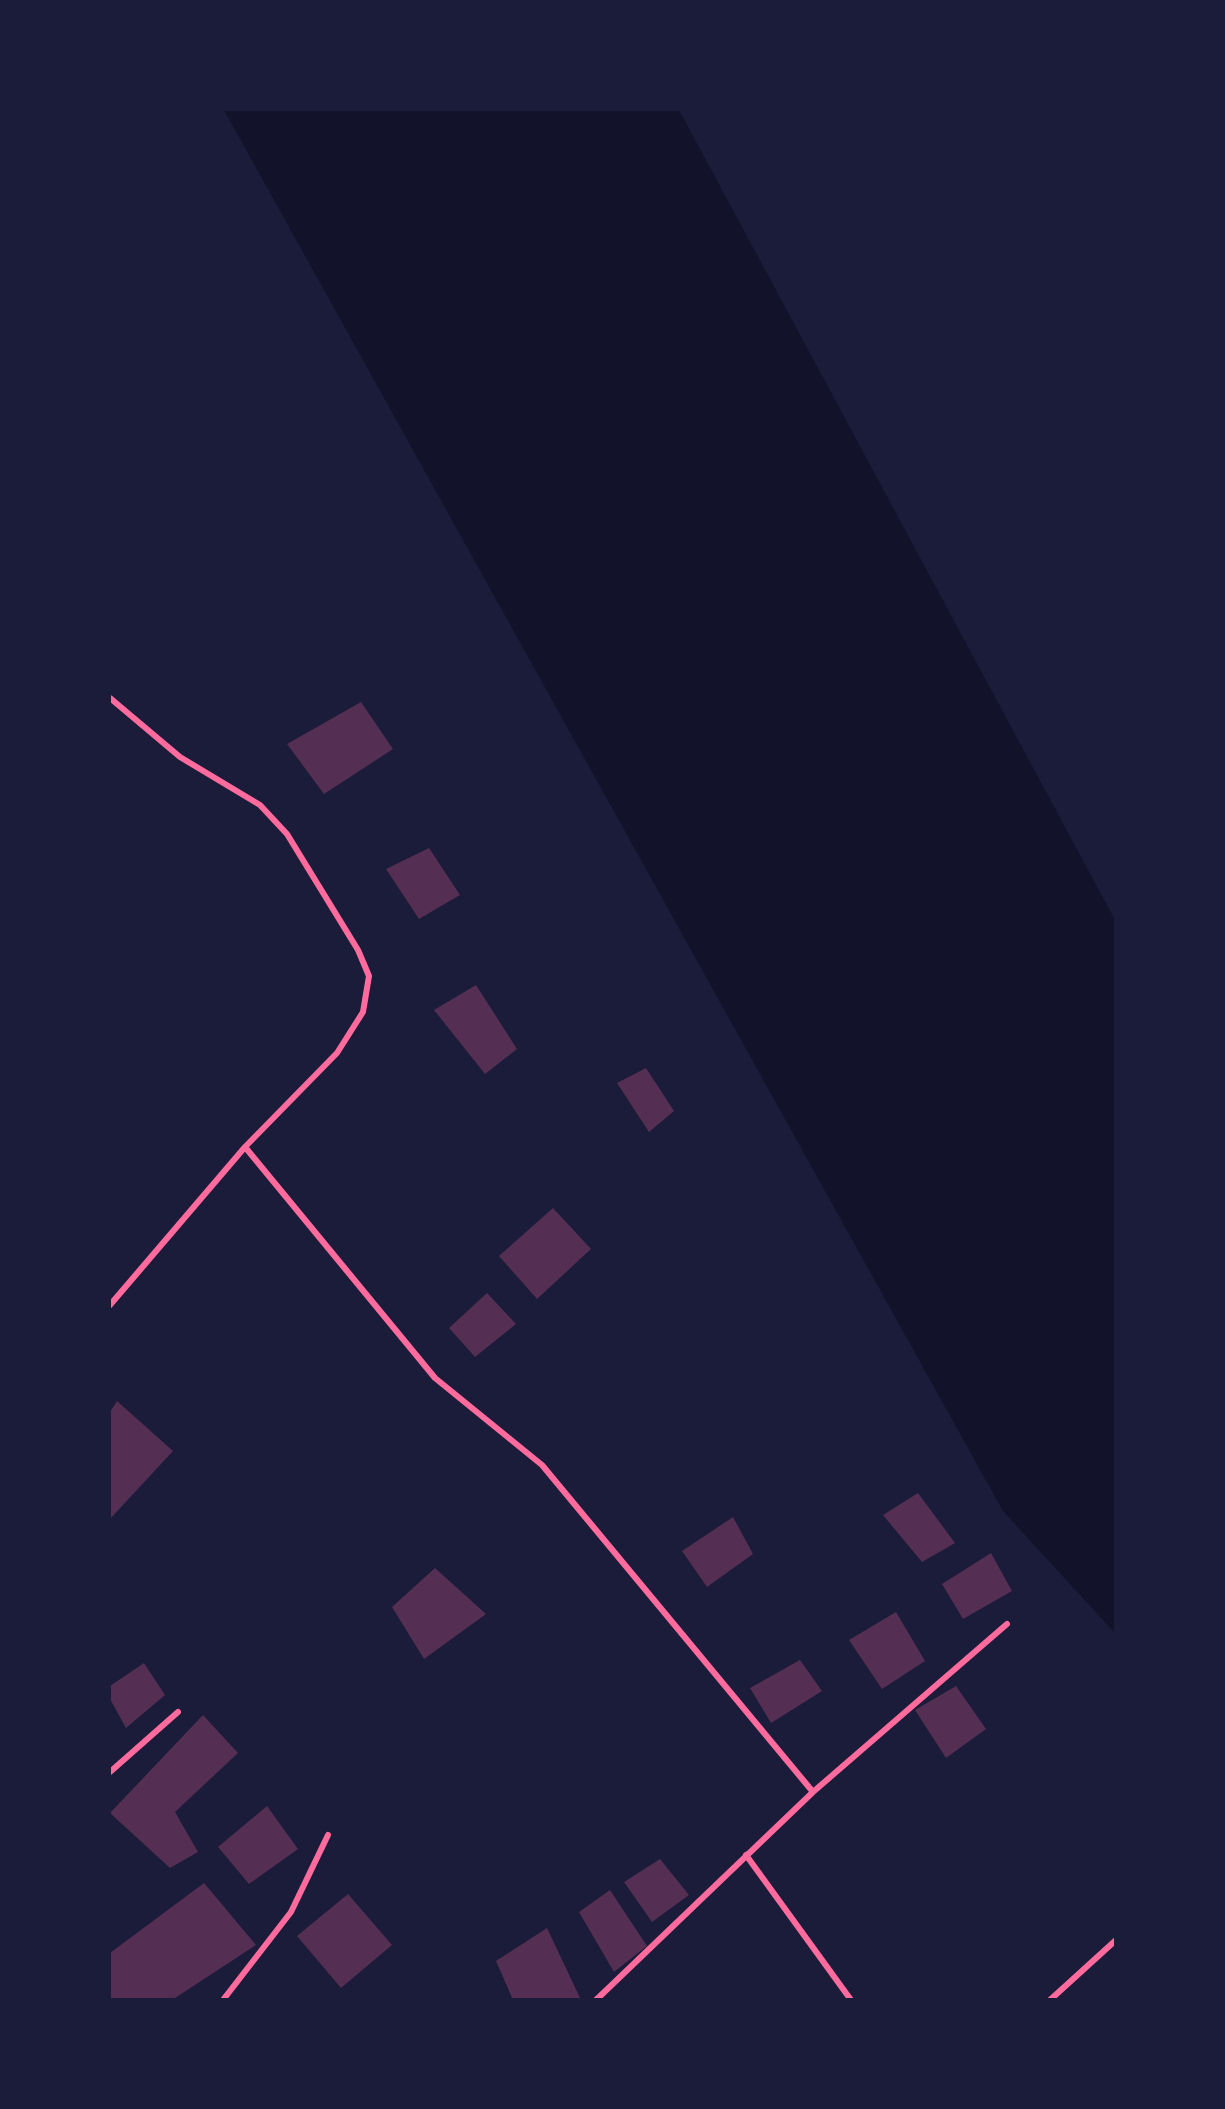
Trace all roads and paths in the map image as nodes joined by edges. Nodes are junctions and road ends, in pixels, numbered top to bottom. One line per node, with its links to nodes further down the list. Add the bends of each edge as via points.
1 (110, 698): 2 (street, via 180,757 267,812 287,834 358,950 369,976 363,1012 337,1053)
2 (244, 1147): 3 (street); 7 (street, via 435,1378 542,1465)
3 (110, 1305)
4 (1007, 1624): 7 (street)
5 (178, 1712): 6 (street)
6 (110, 1772)
7 (813, 1792): 9 (street)
8 (328, 1835): 11 (street, via 291,1912)
9 (746, 1855): 12 (street); 13 (street)
10 (1116, 1940): 14 (street)
11 (223, 2000)
12 (596, 2000)
13 (851, 2000)
14 (1050, 2000)

